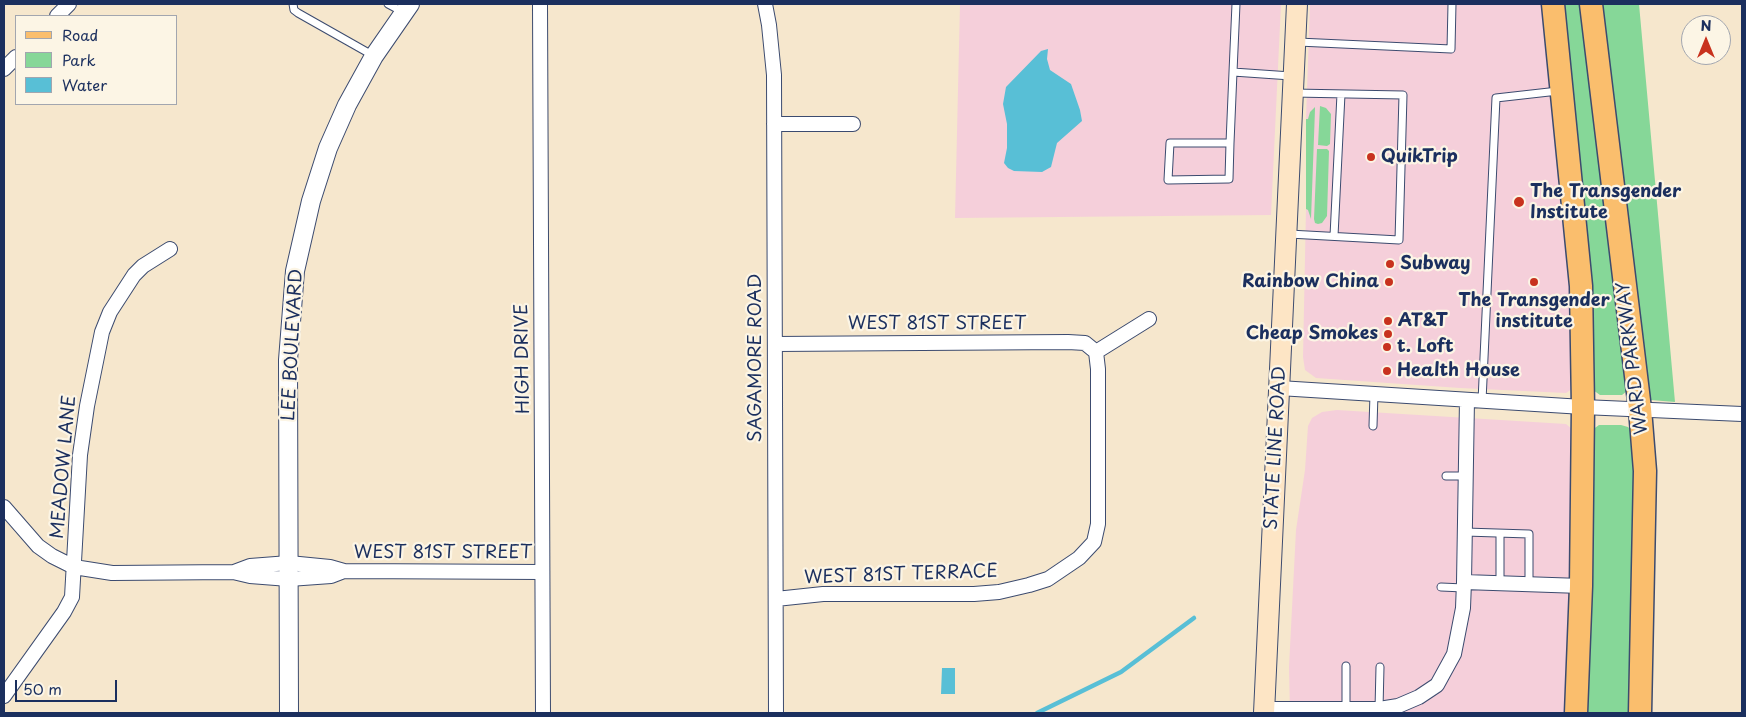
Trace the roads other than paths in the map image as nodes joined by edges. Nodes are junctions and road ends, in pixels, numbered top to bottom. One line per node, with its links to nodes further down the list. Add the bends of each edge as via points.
1 (69, 4): 12 (street)
2 (293, 4): 14 (lane, via 298,13)
3 (388, 4): 11 (lane)
4 (540, 4): 45 (street, HIGH DRIVE)
5 (765, 4): 21 (street, SAGAMORE ROAD, via 774,74)
6 (1236, 4): 17 (lane)
7 (1297, 4): 13 (main road, STATE LINE ROAD)
8 (1452, 4): 13 (lane, via 1451,49)
9 (1553, 4): 19 (main road)
10 (1591, 4): 35 (main road, WARD PARKWAY)
11 (407, 8): 14 (street, LEE BOULEVARD)
12 (58, 15)
13 (1295, 42): 18 (main road, STATE LINE ROAD)
14 (374, 56): 44 (street, LEE BOULEVARD, via 346,105 328,148 311,201 295,271 288,360)
15 (15, 58): 16 (street)
16 (4, 69)
17 (1233, 72): 18 (lane); 23 (lane)
18 (1294, 85): 20 (lane); 24 (main road, STATE LINE ROAD)
19 (1561, 91): 33 (lane, via 1496,98); 34 (main road, via 1581,286)
20 (1342, 94): 25 (lane); 25 (lane, via 1403,95 1399,240)
21 (774, 124): 22 (street); 28 (street, SAGAMORE ROAD)
22 (853, 124)
23 (1230, 143): 23 (lane, via 1170,143 1168,180 1229,179)
24 (1286, 234): 25 (lane); 30 (main road, STATE LINE ROAD)
25 (1334, 236)
26 (170, 249): 43 (street, MEADOW LANE, via 134,275 110,312 102,332 80,454)
27 (1149, 319): 29 (street)
28 (775, 344): 29 (street, WEST 81ST STREET, via 1068,342 1085,343); 51 (street, SAGAMORE ROAD)
29 (1096, 352): 51 (street, WEST 81ST TERRACE, via 1098,524 1094,542 1079,558 1048,579 999,592 823,594)
30 (1279, 388): 31 (street); 57 (main road, STATE LINE ROAD)
31 (1374, 394): 32 (street); 37 (lane)
32 (1467, 400): 33 (street); 39 (street)
33 (1482, 401): 34 (street)
34 (1583, 407): 35 (street); 49 (main road)
35 (1640, 409): 36 (street); 62 (main road, WARD PARKWAY, via 1645,471)
36 (1742, 414)
37 (1373, 426)
38 (1446, 476): 39 (lane)
39 (1466, 476): 41 (street)
40 (4, 507): 43 (street, WEST 81ST STREET, via 38,546)
41 (1465, 532): 42 (lane); 48 (street)
42 (1500, 534): 46 (lane); 47 (lane, via 1529,534)
43 (74, 567): 44 (street, WEST 81ST STREET, via 112,573 233,572 250,566); 54 (street, MEADOW LANE, via 72,597 64,612)
44 (289, 571): 45 (street, WEST 81ST STREET, via 330,567 344,571); 58 (street, LEE BOULEVARD)
45 (542, 572): 59 (street, HIGH DRIVE)
46 (1500, 583): 47 (street); 48 (street)
47 (1529, 584): 49 (street)
48 (1464, 585): 50 (lane); 56 (street, via 1454,654 1438,685 1398,706)
49 (1581, 586): 61 (main road)
50 (1441, 587)
51 (776, 599): 60 (street, SAGAMORE ROAD)
52 (1346, 666): 55 (lane)
53 (1380, 667): 56 (lane)
54 (4, 696)
55 (1346, 708): 56 (street); 57 (street)
56 (1379, 709)
57 (1264, 711)
58 (289, 713)
59 (543, 713)
60 (776, 713)
61 (1576, 713)
62 (1640, 713)

